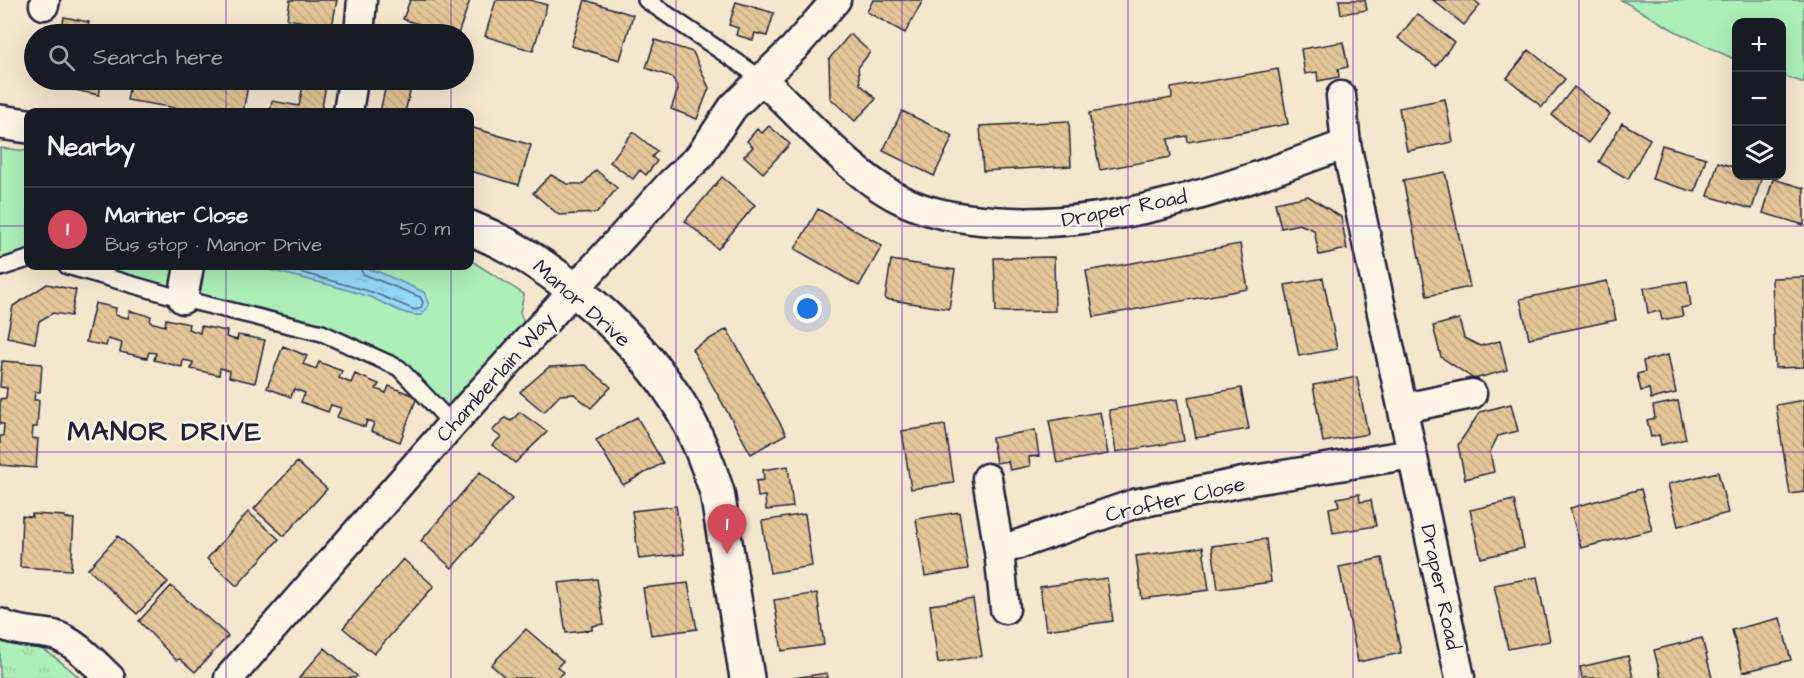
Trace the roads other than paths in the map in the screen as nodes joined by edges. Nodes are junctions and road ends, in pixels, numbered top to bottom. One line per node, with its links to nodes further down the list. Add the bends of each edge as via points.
1 (362, 0): 4 (street)
2 (646, 0): 5 (lane)
3 (836, 0): 5 (street, Chamberlain Way)
4 (360, 24)
5 (762, 79): 11 (street, Draper Road, via 867,179 897,198 932,212 1000,222 1069,222 1132,211 1246,179); 17 (street, Chamberlain Way, via 733,107 699,158 670,183)
6 (351, 90): 8 (street)
7 (1341, 96): 11 (street, Draper Road)
8 (349, 108)
9 (0, 122): 10 (street)
10 (24, 125)
11 (1346, 144): 20 (street, Draper Road)
12 (474, 230): 17 (street, Manor Drive, via 520,250)
13 (24, 260): 14 (lane)
14 (0, 268)
15 (81, 270): 18 (lane)
16 (188, 270): 18 (street)
17 (573, 290): 21 (street, Chamberlain Way); 29 (street, Manor Drive, via 607,319 664,383 695,433 717,492)
18 (183, 299): 21 (lane, via 322,333 399,369)
19 (1472, 394): 20 (street)
20 (1404, 408): 22 (street, Draper Road)
21 (452, 423): 28 (street, Chamberlain Way)
22 (1412, 454): 24 (street, Crofter Close, via 1134,504); 30 (street, Draper Road)
23 (987, 478): 24 (street)
24 (999, 552): 25 (street)
25 (1005, 609)
26 (0, 623): 27 (street, via 7,628 57,636 84,652)
27 (110, 678)
28 (229, 678)
29 (747, 678)
30 (1460, 678)

